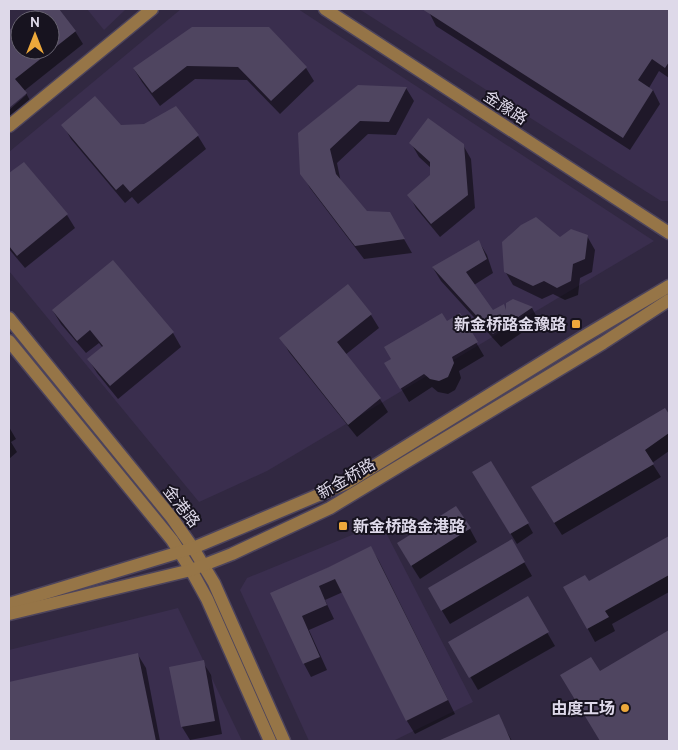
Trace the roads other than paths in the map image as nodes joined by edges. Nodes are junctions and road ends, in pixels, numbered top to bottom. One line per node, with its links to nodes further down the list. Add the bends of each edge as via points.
1 (152, 9): 3 (street)
2 (325, 9): 4 (street, 金豫路)
3 (9, 126)
4 (669, 233)
5 (669, 286): 9 (street, 新金桥路, via 347,483)
6 (669, 300): 11 (street, 新金桥路, via 330,508)
7 (9, 318): 9 (street, 金港路)
8 (9, 341): 10 (street, 金港路)
9 (194, 548): 10 (street, 新金桥路); 11 (street, 金港路)
10 (180, 553): 12 (street, 金港路); 13 (street, 新金桥路)
11 (204, 565): 12 (street, 新金桥路); 16 (street, 金港路)
12 (191, 570): 14 (street, 新金桥路); 15 (street, 金港路)
13 (9, 604)
14 (9, 614)
15 (270, 741)
16 (284, 741)

